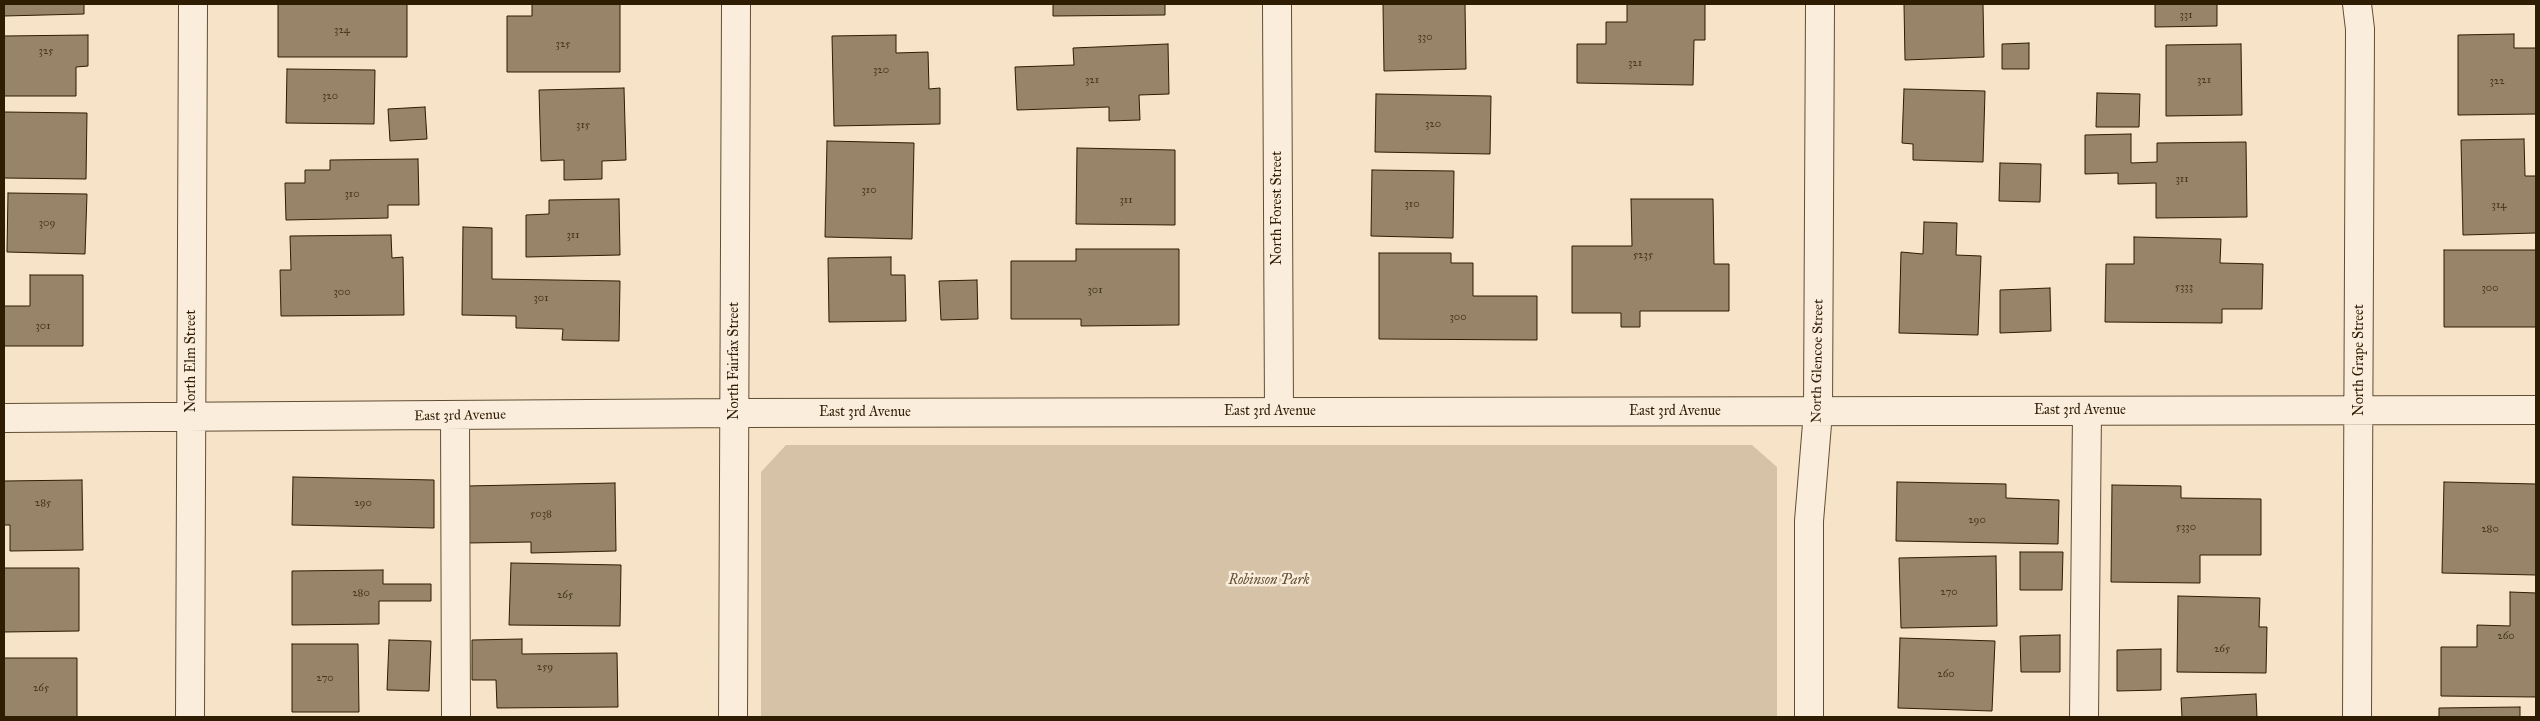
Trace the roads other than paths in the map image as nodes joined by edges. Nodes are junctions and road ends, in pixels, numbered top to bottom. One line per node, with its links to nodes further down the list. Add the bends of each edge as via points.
1 (193, 4): 14 (street, North Elm Street)
2 (736, 4): 11 (street, North Fairfax Street)
3 (1277, 4): 9 (street, North Forest Street)
4 (1820, 4): 10 (street, North Glencoe Street)
5 (2357, 4): 6 (street, North Grape Street, via 2360,29)
6 (2360, 410): 7 (street, East 3rd Avenue); 8 (street, East 3rd Avenue); 20 (street, North Grape Street)
7 (2536, 410)
8 (2087, 411): 10 (street, East 3rd Avenue); 19 (street)
9 (1278, 412): 10 (street, East 3rd Avenue); 11 (street, East 3rd Avenue)
10 (1818, 412): 18 (street, North Glencoe Street, via 1809,521)
11 (735, 413): 12 (street, East 3rd Avenue); 17 (street, North Fairfax Street)
12 (455, 416): 14 (street, East 3rd Avenue); 16 (street)
13 (4, 418): 14 (street, East 3rd Avenue)
14 (192, 418): 15 (street, North Elm Street)
15 (190, 717)
16 (456, 717)
17 (733, 717)
18 (1809, 717)
19 (2084, 717)
20 (2357, 717)

